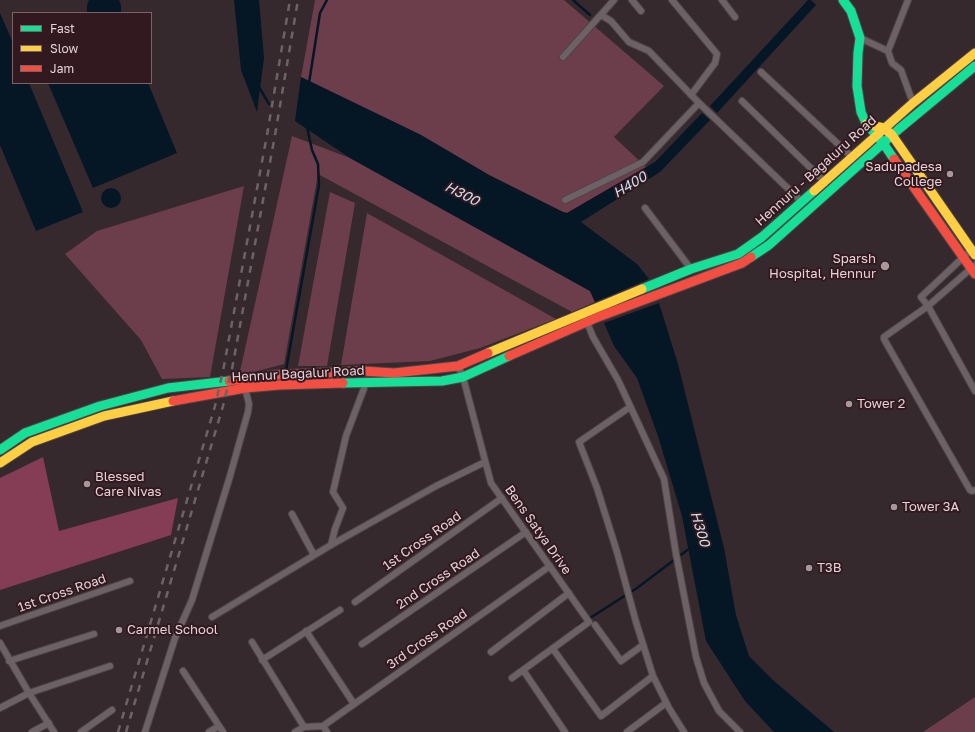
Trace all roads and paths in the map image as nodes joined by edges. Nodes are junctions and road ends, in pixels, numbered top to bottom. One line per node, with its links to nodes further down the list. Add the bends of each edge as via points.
1 (614, 0): 8 (street)
2 (632, 0): 7 (street)
3 (672, 0): 16 (street, via 716,54 715,63)
4 (722, 0): 9 (street)
5 (843, 0): 10 (main road, via 851,11)
6 (908, 0): 11 (street)
7 (641, 11)
8 (602, 14): 13 (street); 16 (street, via 629,42 649,51)
9 (735, 17)
10 (860, 38): 11 (street); 20 (main road, via 857,86 861,112)
11 (888, 51): 19 (street, via 892,63 901,70)
12 (975, 53): 19 (main road, Hennuru - Bagaluru Road)
13 (563, 57)
14 (975, 66): 23 (main road, Hennuru - Bagaluru Road)
15 (761, 72): 25 (street)
16 (692, 95): 18 (street)
17 (742, 101): 26 (street)
18 (699, 103): 27 (street, via 643,162); 28 (street)
19 (913, 103): 21 (main road, Hennuru - Bagaluru Road)
20 (866, 123): 21 (main road); 22 (main road)
21 (884, 128): 22 (main road, Hennuru - Bagaluru Road); 23 (main road)
22 (877, 135): 24 (main road); 25 (main road, Hennuru - Bagaluru Road)
23 (892, 135): 24 (main road, Hennuru - Bagaluru Road); 30 (main road)
24 (883, 143): 31 (main road); 35 (main road, Hennuru - Bagaluru Road, via 769,245 742,263)
25 (852, 157): 26 (main road, Hennuru - Bagaluru Road)
26 (824, 181): 28 (main road, Hennuru - Bagaluru Road)
27 (565, 200)
28 (801, 202): 32 (main road, Hennuru - Bagaluru Road, via 762,237 738,254)
29 (645, 208): 32 (street)
30 (973, 252): 31 (street)
31 (963, 257): 33 (main road); 34 (street, via 921,297)
32 (692, 269): 35 (main road, Hennuru - Bagaluru Road)
33 (974, 269): 34 (street)
34 (928, 306): 43 (street); 48 (street, via 884,339 970,490)
35 (596, 313): 36 (main road, Hennur Bagalur Road); 37 (main road, Hennur Bagalur Road)
36 (587, 322): 39 (main road, Hennur Bagalur Road); 44 (street)
37 (458, 366): 38 (main road, Hennur Bagalur Road, via 394,373); 39 (street, Bens Satya Drive)
38 (310, 374): 41 (main road); 45 (main road, Hennur Bagalur Road, via 275,375 168,388 100,406 25,433)
39 (463, 377): 40 (main road, Hennur Bagalur Road, via 442,381); 46 (street, Bens Satya Drive)
40 (366, 383): 41 (main road, Hennur Bagalur Road); 52 (street, via 346,436 333,492 343,508)
41 (311, 384): 42 (main road, Hennur Bagalur Road)
42 (245, 388): 47 (main road, Hennur Bagalur Road, via 104,416 32,442); 89 (street, via 248,412 230,476 192,600 175,638)
43 (975, 391)
44 (630, 407): 67 (street, via 579,442 597,488); 96 (street, via 664,479 677,562 696,657 704,683 719,711)
45 (0, 450)
46 (485, 462): 49 (street, Bens Satya Drive, via 491,483); 52 (street, via 436,486)
47 (0, 463)
48 (975, 490)
49 (502, 498): 51 (street, Bens Satya Drive); 57 (street, 1st Cross Road)
50 (292, 514): 53 (street)
51 (526, 532): 54 (street, Bens Satya Drive); 66 (street, 2nd Cross Road)
52 (331, 545): 53 (street)
53 (314, 555): 59 (street)
54 (550, 566): 56 (street, Bens Satya Drive); 79 (street, 3rd Cross Road)
55 (130, 581): 61 (street, 1st Cross Road)
56 (569, 593): 68 (street, Bens Satya Drive, via 589,622); 69 (street)
57 (355, 602)
58 (340, 610): 62 (street)
59 (212, 617)
60 (595, 625): 67 (street, via 621,661)
61 (0, 626)
62 (306, 632): 70 (street); 79 (street)
63 (94, 634): 71 (street)
64 (252, 642): 70 (street)
65 (0, 643): 71 (street)
66 (362, 644)
67 (643, 645): 75 (street)
68 (553, 649): 73 (street, Bens Satya Drive); 75 (street, via 601,716)
69 (491, 652)
70 (262, 660): 84 (street)
71 (9, 661): 77 (street)
72 (110, 666): 77 (street)
73 (523, 670): 76 (street, Bens Satya Drive); 93 (street)
74 (183, 671): 83 (street)
75 (653, 676): 78 (street)
76 (512, 678)
77 (29, 693): 80 (street); 82 (street)
78 (666, 703): 94 (street); 95 (street)
79 (354, 704): 85 (street, 3rd Cross Road)
80 (0, 708)
81 (112, 710): 88 (street)
82 (49, 723): 86 (street); 87 (street)
83 (219, 726): 90 (street); 91 (street)
84 (304, 726): 85 (street); 92 (street)
85 (325, 729)
86 (32, 732)
87 (54, 732)
88 (81, 732)
89 (145, 732)
90 (209, 732)
91 (223, 732)
92 (295, 732)
93 (565, 732)
94 (627, 732)
95 (684, 732)
96 (740, 732)

